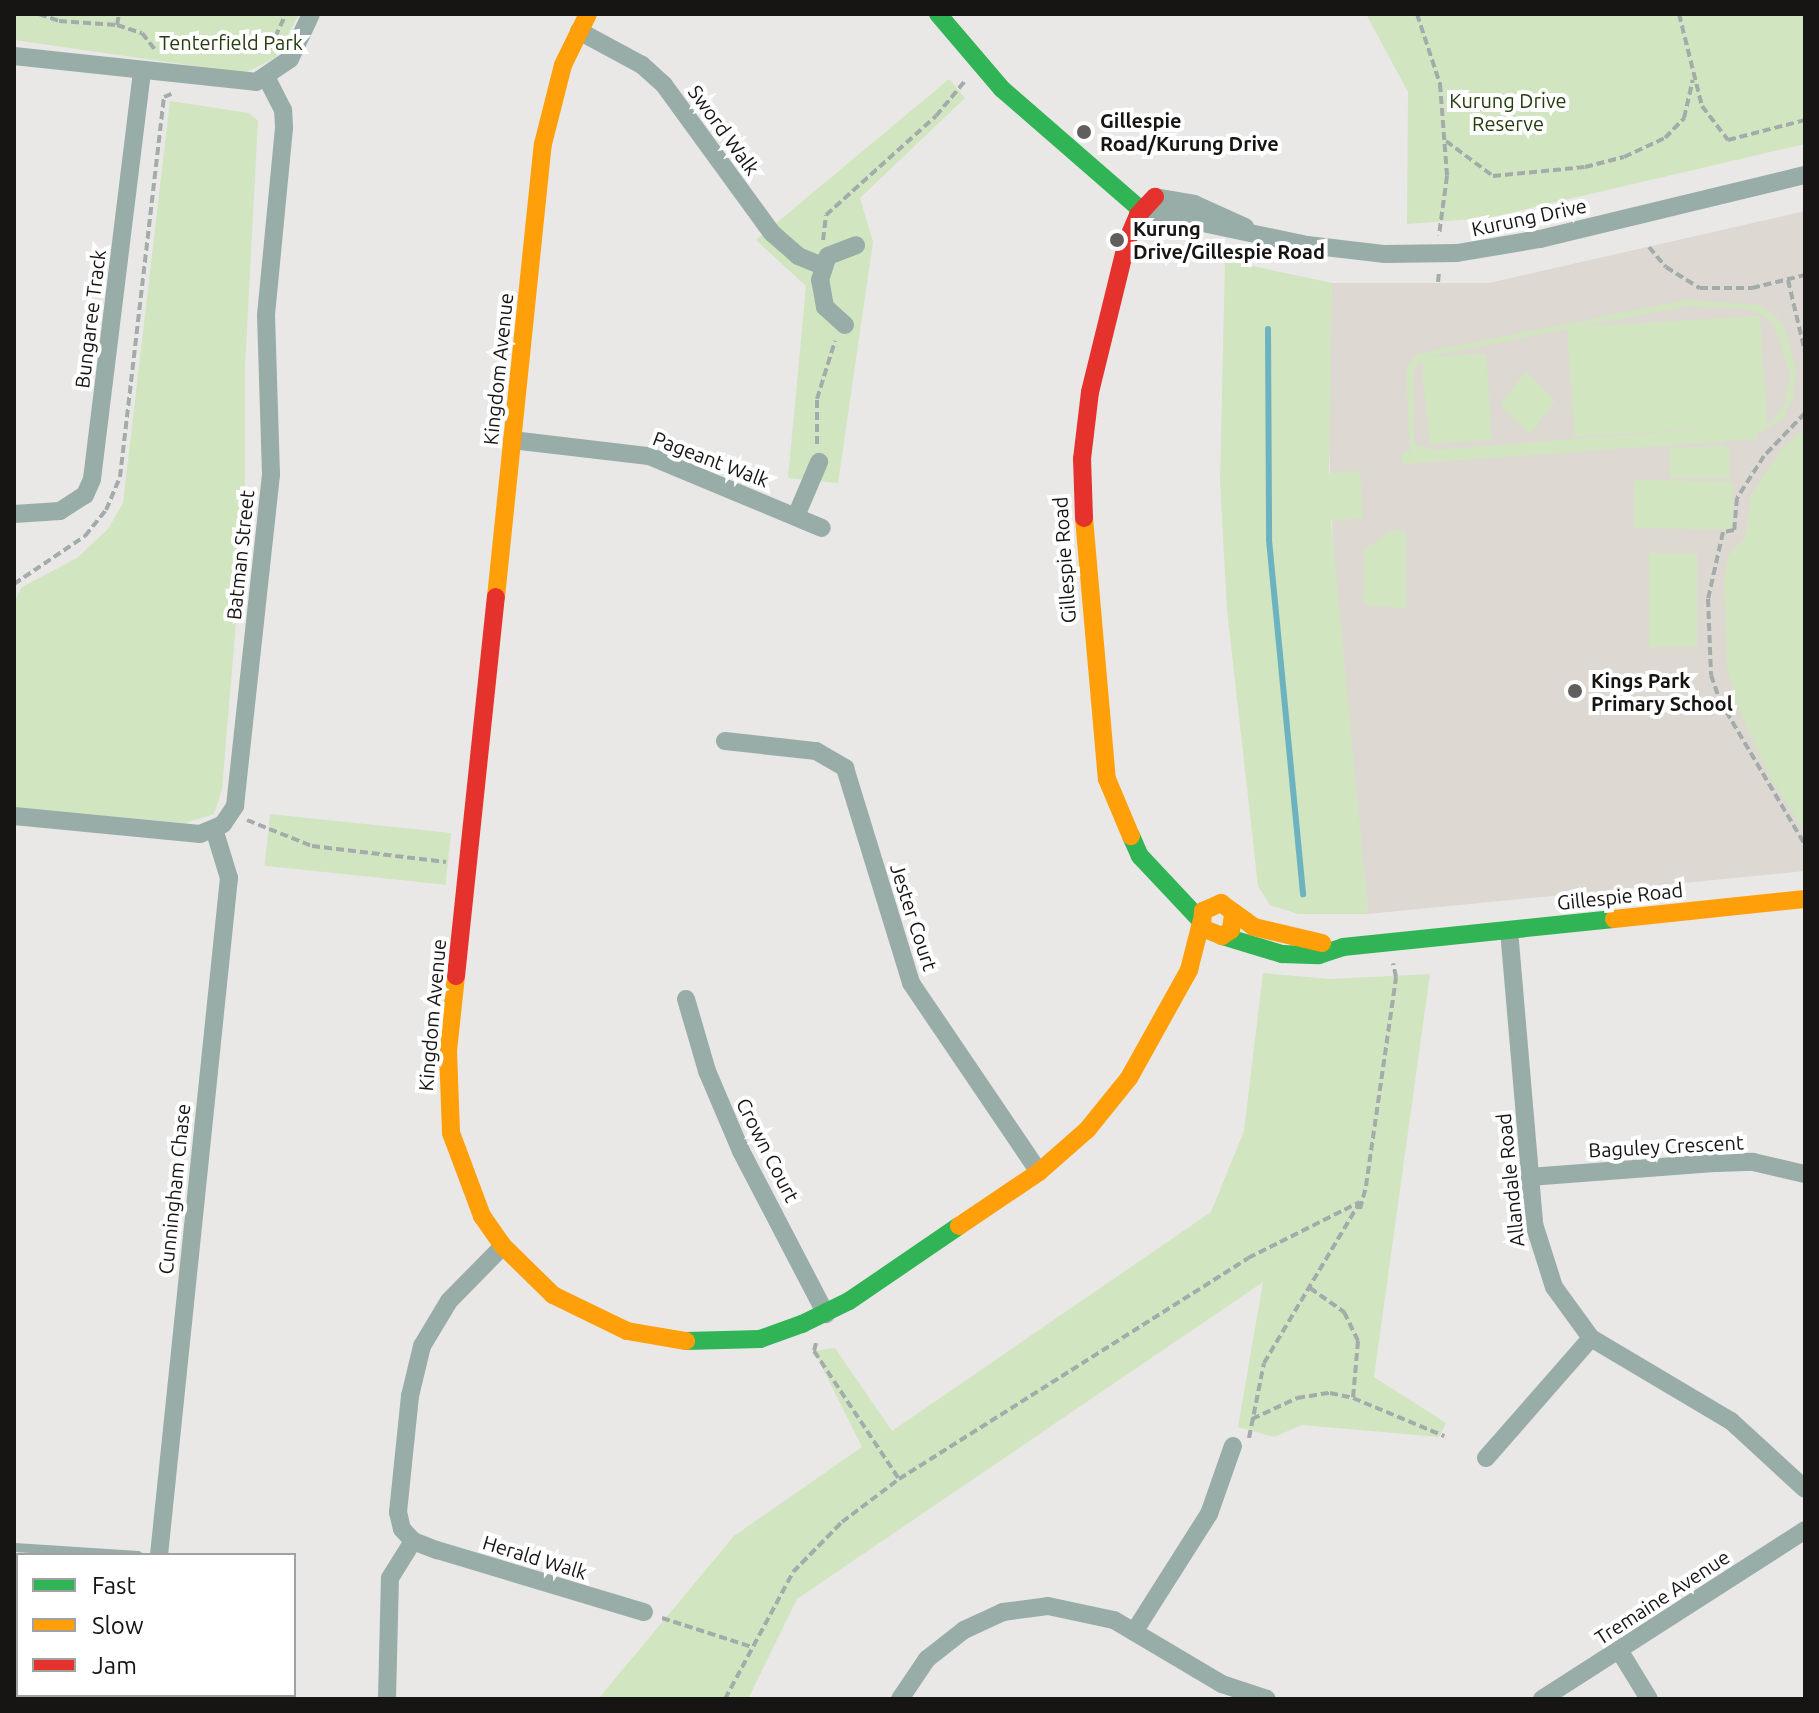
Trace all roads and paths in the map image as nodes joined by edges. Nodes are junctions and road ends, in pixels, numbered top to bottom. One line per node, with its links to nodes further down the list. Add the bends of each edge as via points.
1 (39, 14): 2 (path, via 59,21 117,25)
2 (119, 14)
3 (286, 14): 11 (path)
4 (311, 14): 14 (street, via 290,59)
5 (588, 14): 9 (street, Kingdom Avenue)
6 (938, 14): 12 (street)
7 (1417, 14): 17 (path, via 1440,84)
8 (1679, 14): 15 (path)
9 (579, 31): 23 (street, Sword Walk, via 642,65 664,85 772,233 798,256); 30 (street, Kingdom Avenue, via 551,102 543,144)
10 (14, 56): 13 (street)
11 (265, 57)
12 (980, 64): 19 (street, via 1056,134); 23 (path, via 936,116 826,215)
13 (142, 71): 14 (street, via 244,83); 32 (street, Bungaree Track, via 92,479 85,495 60,511)
14 (267, 79): 36 (street, Batman Street, via 283,110 284,127 266,315 271,474)
15 (1693, 80): 16 (path, via 1702,106 1728,140); 17 (path, via 1684,118 1665,138 1598,163 1538,175 1493,176)
16 (1805, 120)
17 (1446, 141): 22 (path)
18 (1805, 175): 22 (street, Kurung Drive, via 1540,239)
19 (1150, 208): 22 (street, Kurung Drive, via 1208,208 1258,234 1346,251); 43 (street, Gillespie Road, via 1127,241 1090,392 1082,501 1101,754 1129,831 1159,881)
20 (856, 245): 23 (street, via 828,256)
21 (1649, 247): 25 (path, via 1666,267 1700,288 1752,288)
22 (1439, 254): 26 (path)
23 (823, 266): 27 (street, via 825,307)
24 (1805, 275): 25 (path)
25 (1788, 280): 28 (path)
26 (1438, 282)
27 (845, 325): 31 (path, via 829,350 817,399)
28 (1805, 352)
29 (1805, 413): 39 (path, via 1764,456 1737,498 1734,530 1723,532 1708,599 1711,675 1720,701)
30 (512, 440): 33 (street, Pageant Walk, via 649,456); 40 (street, Kingdom Avenue)
31 (819, 462): 33 (street)
32 (14, 514)
33 (796, 516): 34 (street, Pageant Walk)
34 (822, 528)
35 (725, 741): 50 (street, Jester Court, via 816,751 845,768 911,983)
36 (231, 815): 38 (street); 40 (path, via 269,825 312,846)
37 (14, 816): 38 (street, via 189,834)
38 (214, 829): 69 (street, Cunningham Chase, via 229,878)
39 (1805, 845)
40 (468, 862): 54 (street, Kingdom Avenue, via 447,1105 469,1191)
41 (1805, 899): 44 (street, Gillespie Road)
42 (1233, 914): 43 (street, via 1221,903); 45 (street, via 1231,930); 47 (street, Gillespie Road, via 1254,927)
43 (1204, 916): 45 (street, via 1205,932); 48 (street, Kingdom Avenue)
44 (1509, 930): 46 (street, Gillespie Road); 52 (street, Allandale Road)
45 (1221, 937): 47 (street, Gillespie Road, via 1301,956); 48 (street, Kingdom Avenue)
46 (1390, 943): 47 (street, Gillespie Road); 53 (path, via 1396,977 1360,1209)
47 (1343, 947)
48 (1189, 970): 50 (street, Kingdom Avenue, via 1127,1081 1087,1130)
49 (686, 999): 56 (street, Crown Court, via 730,1128)
50 (1039, 1172): 56 (street, Kingdom Avenue)
51 (1805, 1174): 52 (street, Baguley Crescent, via 1764,1164 1717,1163)
52 (1529, 1177): 57 (street, Allandale Road, via 1544,1267)
53 (1360, 1202): 55 (path); 63 (path, via 1248,1258)
54 (503, 1246): 56 (street, Kingdom Avenue, via 573,1308 655,1338 706,1344 746,1341); 66 (street, via 449,1301 422,1346 410,1396 398,1512 402,1529)
55 (1310, 1288): 58 (path, via 1344,1312 1358,1341); 59 (path, via 1264,1363)
56 (826, 1314): 63 (path, via 814,1351)
57 (1591, 1338): 62 (street); 64 (street, Allandale Road, via 1731,1421)
58 (1353, 1398): 59 (path, via 1313,1394); 60 (path)
59 (1252, 1419): 61 (path)
60 (1444, 1436)
61 (1241, 1444): 71 (street, via 1209,1514)
62 (1486, 1458)
63 (899, 1479): 72 (path, via 842,1522 793,1572)
64 (1805, 1489)
65 (1805, 1530): 73 (street, Tremaine Avenue)
66 (413, 1541): 70 (street, Herald Walk); 74 (street, via 390,1578)
67 (14, 1547): 68 (lane)
68 (107, 1553)
69 (159, 1553)
70 (644, 1612): 72 (path)
71 (1134, 1632): 76 (street, via 1114,1620 1063,1607 1003,1612 946,1641); 77 (street, via 1222,1684)
72 (752, 1647): 75 (path)
73 (1619, 1650): 78 (street, Tremaine Avenue); 79 (street)
74 (387, 1699)
75 (725, 1699)
76 (900, 1699)
77 (1267, 1699)
78 (1542, 1699)
79 (1649, 1699)

